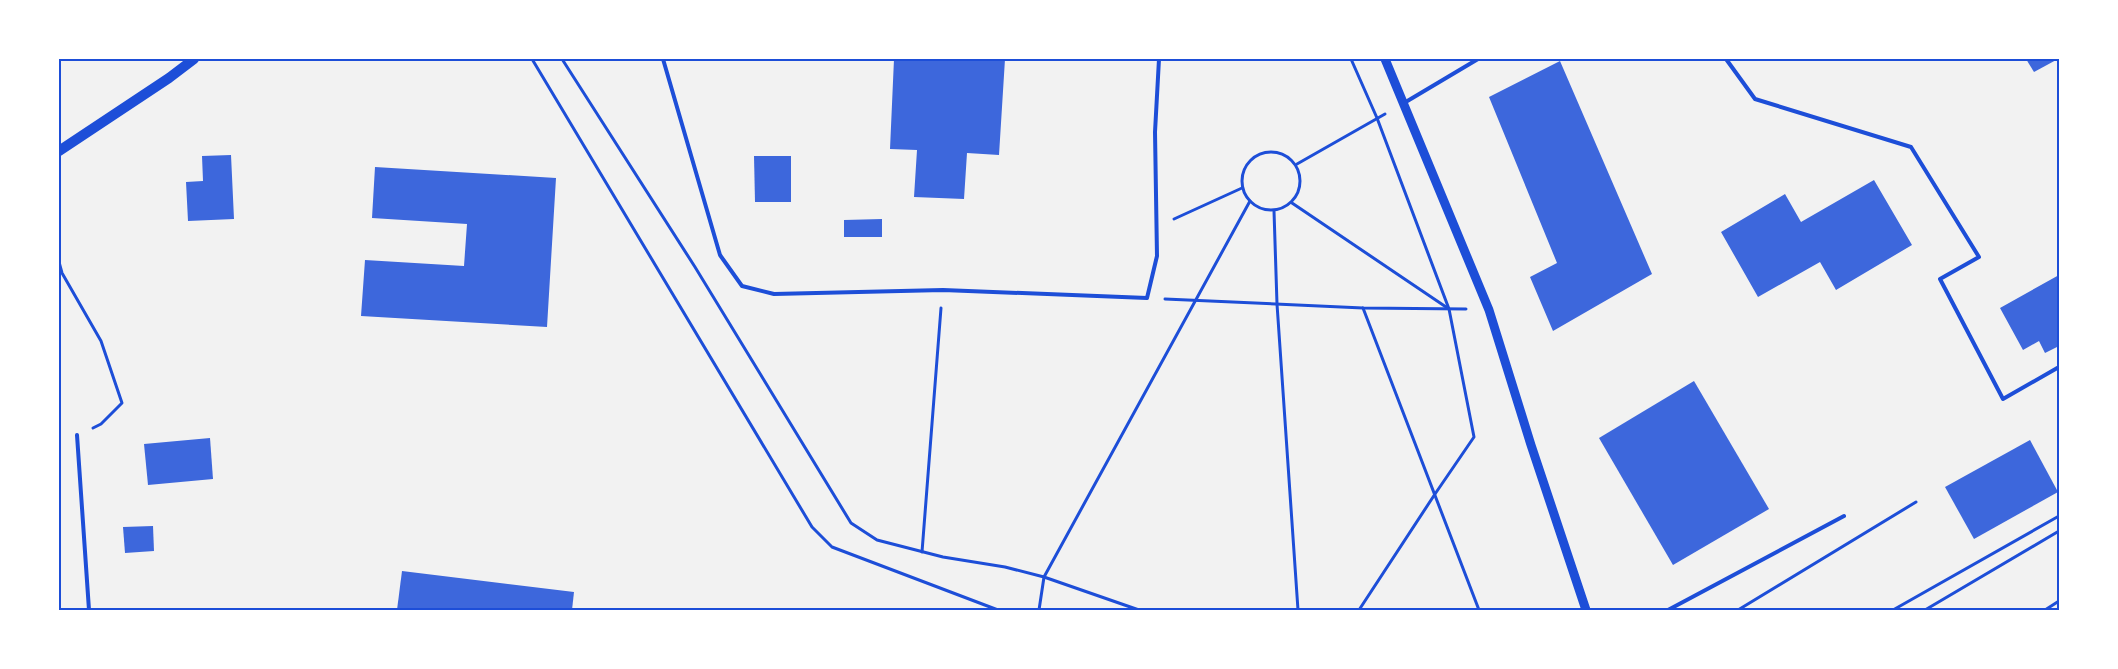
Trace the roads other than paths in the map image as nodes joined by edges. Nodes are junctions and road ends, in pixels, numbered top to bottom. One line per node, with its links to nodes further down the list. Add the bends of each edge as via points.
1 (194, 59): 8 (main road)
2 (663, 59): 3 (lane, via 720,255 742,286 774,294 943,290 1147,298 1157,256 1155,132)
3 (1159, 59)
4 (1385, 59): 7 (street)
5 (1478, 59): 7 (lane)
6 (1726, 59): 9 (lane, via 1754,100 1911,147 1979,257 1940,278 2003,399)
7 (1404, 103): 13 (street, via 1489,310)
8 (59, 151)
9 (2059, 367)
10 (77, 435): 12 (lane)
11 (1844, 516): 14 (lane)
12 (89, 610)
13 (1586, 610)
14 (1668, 610)

